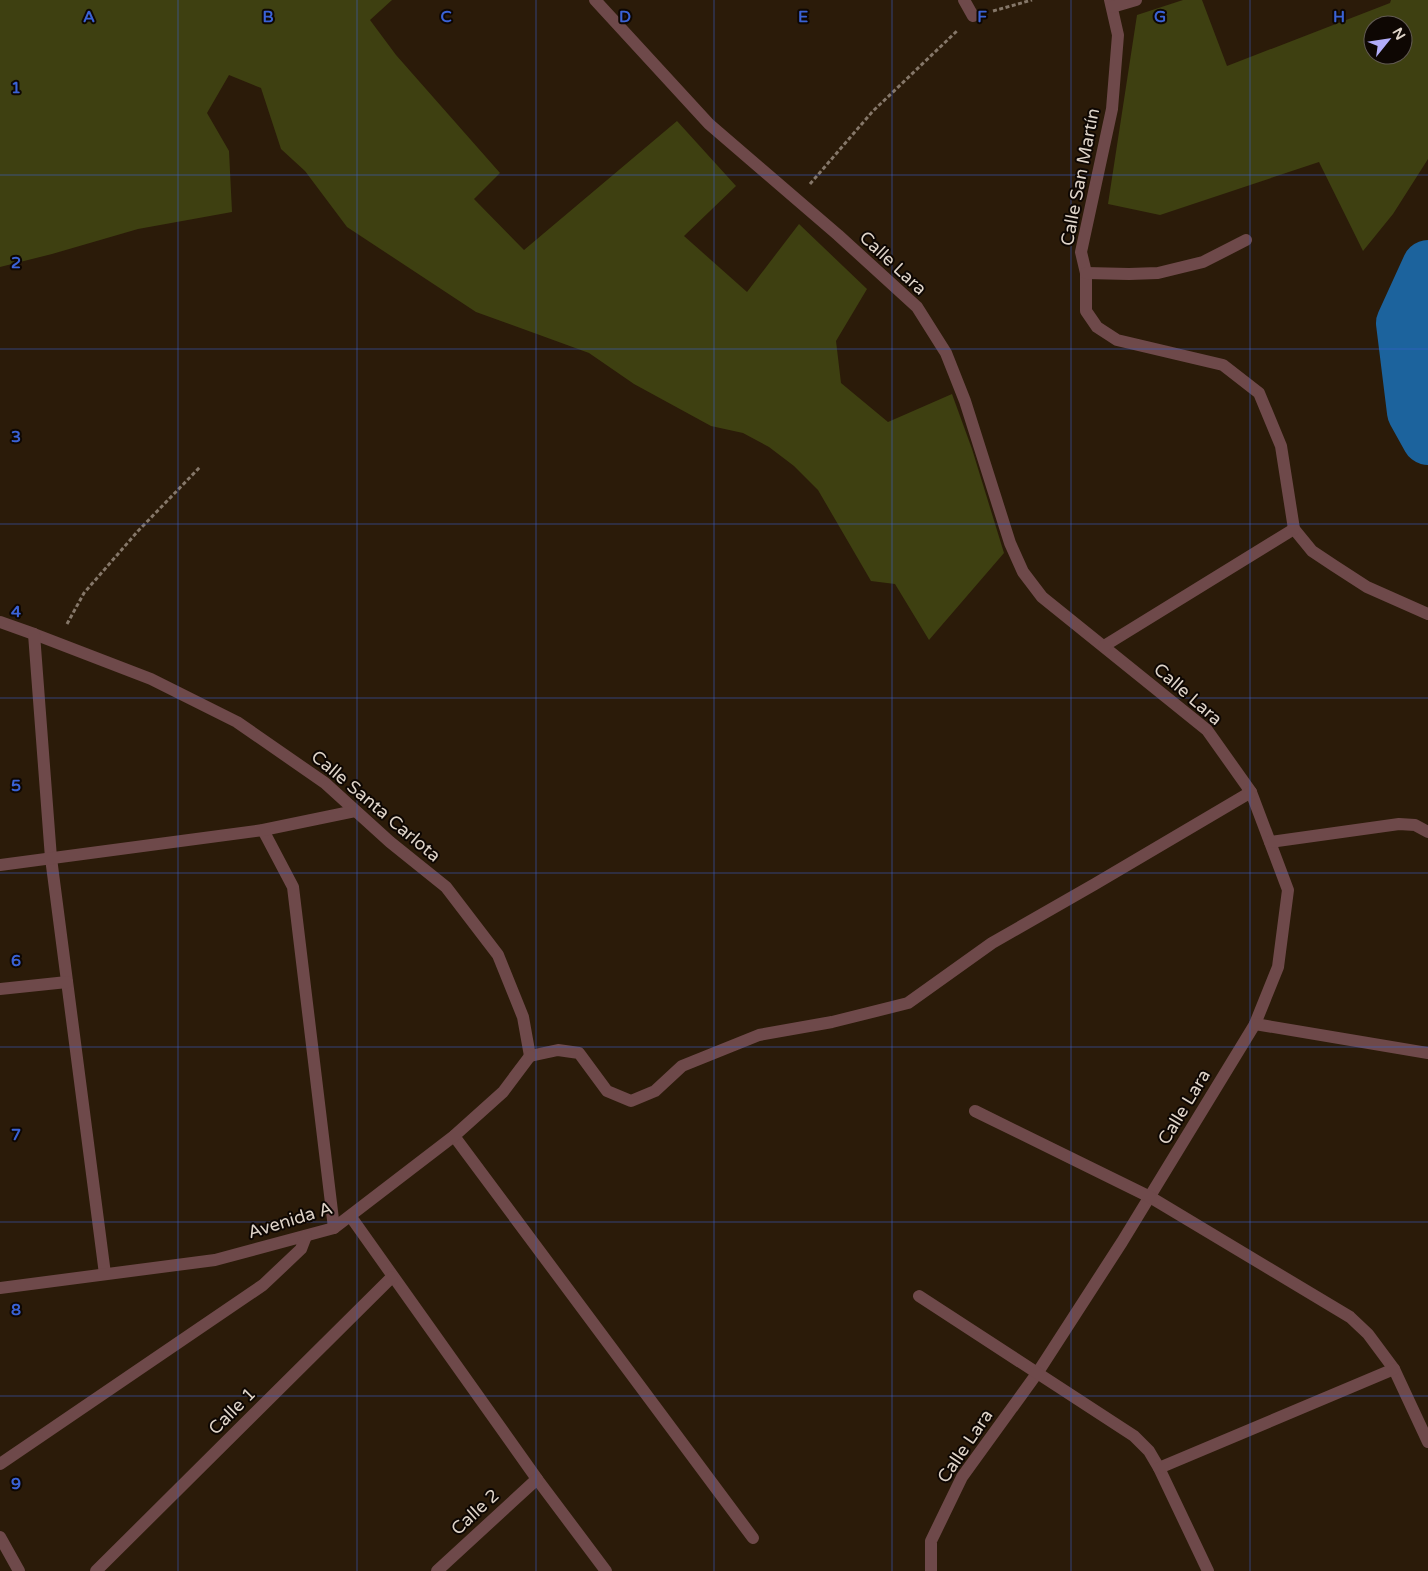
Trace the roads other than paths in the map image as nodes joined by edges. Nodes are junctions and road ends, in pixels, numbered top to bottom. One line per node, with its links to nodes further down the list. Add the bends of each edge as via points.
1 (595, 0): 12 (street, Calle Lara, via 709,124 917,307 946,353 965,401 1010,543 1023,572 1042,596)
2 (964, 0): 5 (street)
3 (1136, 0): 4 (street)
4 (1111, 4): 7 (street, Calle San Martín, via 1118,35 1112,109 1081,252)
5 (973, 16)
6 (1246, 240): 7 (street, via 1203,262 1158,273)
7 (1086, 272): 8 (street, Calle San Martín, via 1086,311 1096,327 1117,340 1224,364 1259,393 1281,446)
8 (1294, 528): 9 (street, Calle San Martín, via 1312,551 1347,574); 12 (street)
9 (1428, 614)
10 (0, 622): 11 (street, Calle Santa Carlota)
11 (34, 634): 14 (street, Calle Santa Carlota, via 151,679 237,722 325,782); 18 (street)
12 (1104, 646): 13 (street, Calle Lara, via 1208,730)
13 (1251, 792): 17 (street, Calle Lara); 24 (street, via 992,942 908,1003 832,1022 759,1035 682,1066 655,1091 631,1101 607,1091 579,1053 558,1050)
14 (355, 811): 15 (street); 24 (street, Calle Santa Carlota, via 446,887 498,955 523,1017)
15 (263, 830): 18 (street); 29 (street, via 293,887)
16 (1428, 832): 17 (street, via 1415,825 1399,824)
17 (1270, 842): 22 (street, Calle Lara, via 1288,890 1278,967)
18 (51, 858): 19 (street); 20 (street)
19 (0, 865)
20 (67, 982): 21 (street); 31 (street)
21 (0, 989)
22 (1255, 1024): 23 (street); 27 (street, Calle Lara)
23 (1428, 1053)
24 (530, 1056): 26 (street, Avenida A, via 503,1092)
25 (975, 1112): 27 (street)
26 (454, 1136): 28 (street, Avenida A); 42 (street)
27 (1150, 1197): 35 (street, via 1350,1317 1368,1334); 36 (street, Calle Lara)
28 (351, 1217): 29 (street, Avenida A); 32 (street)
29 (334, 1228): 30 (street, Avenida A)
30 (306, 1236): 31 (street, Avenida A, via 215,1260); 38 (street, via 301,1249 263,1285)
31 (106, 1274): 33 (street, Avenida A)
32 (392, 1277): 40 (street); 44 (street, Calle 1)
33 (0, 1288)
34 (918, 1296): 36 (street)
35 (1394, 1369): 37 (street); 39 (street)
36 (1038, 1372): 39 (street, via 1134,1436 1149,1451); 47 (street, Calle Lara, via 962,1477 931,1541)
37 (1428, 1442)
38 (0, 1464)
39 (1159, 1468): 48 (street)
40 (537, 1479): 45 (street, Calle 2); 46 (street)
41 (0, 1537): 43 (street)
42 (753, 1538)
43 (19, 1571)
44 (96, 1571)
45 (437, 1571)
46 (606, 1571)
47 (931, 1571)
48 (1208, 1571)

